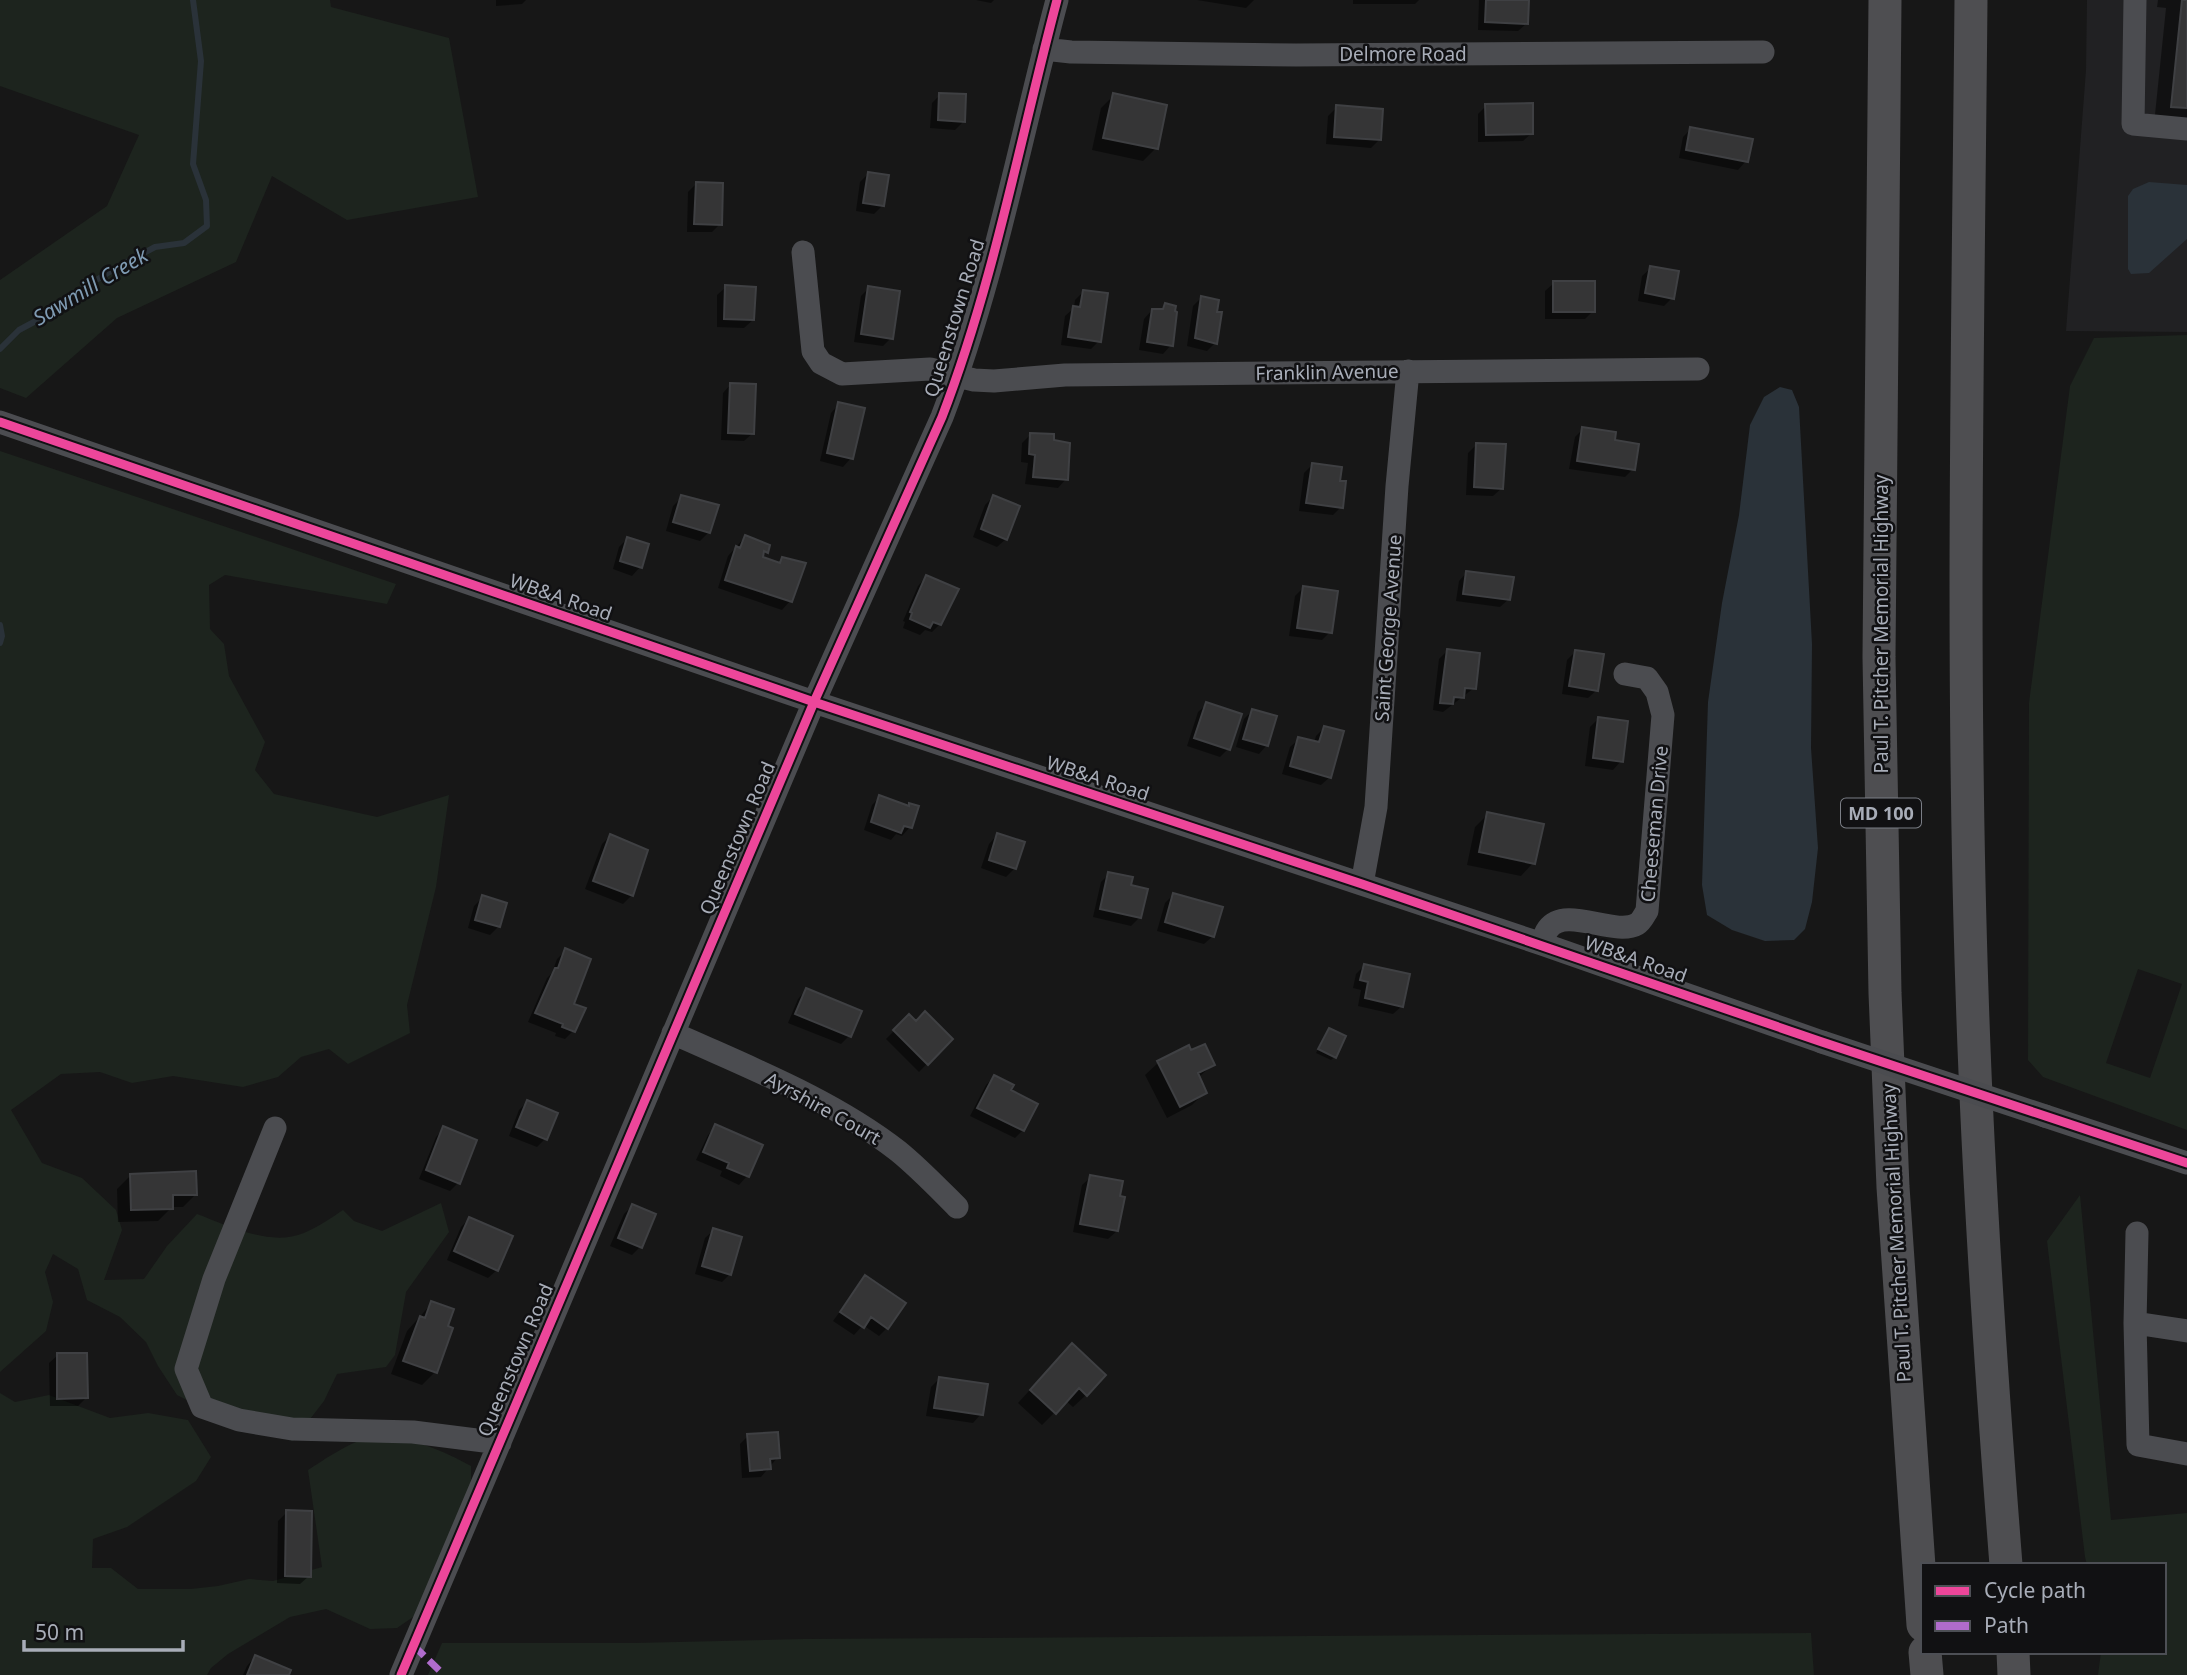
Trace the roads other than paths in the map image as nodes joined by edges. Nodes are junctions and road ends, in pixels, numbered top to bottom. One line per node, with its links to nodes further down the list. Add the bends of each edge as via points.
1 (1057, 0): 5 (street, Queenstown Road)
2 (1885, 0): 27 (highway, Paul T. Pitcher Memorial Highway / MD 100, via 1879,643 1885,993 1893,1200)
3 (1971, 0): 26 (highway, via 1965,657 1971,988 1979,1182)
4 (2135, 0): 7 (street, via 2133,124)
5 (1044, 50): 6 (street, Delmore Road, via 1296,55); 11 (street, Queenstown Road, via 981,302)
6 (1763, 51)
7 (2187, 129)
8 (803, 252): 11 (street, Franklin Avenue, via 811,344 821,363 842,374 930,369)
9 (1698, 369): 10 (street, Franklin Avenue)
10 (1408, 371): 11 (street, Franklin Avenue, via 1065,375 994,381); 15 (street, Saint George Avenue, via 1376,807)
11 (958, 375): 14 (street, Queenstown Road)
12 (0, 422): 14 (street, WB&A Road)
13 (1625, 674): 16 (street, Cheeseman Drive, via 1647,678 1657,692 1663,715 1647,911 1640,923 1628,927 1555,922)
14 (814, 702): 15 (street, WB&A Road); 17 (street, Queenstown Road)
15 (1362, 884): 16 (street, WB&A Road)
16 (1542, 944): 19 (street, WB&A Road, bridge)
17 (673, 1033): 20 (street, Ayrshire Court, via 795,1088 849,1118 898,1151); 24 (street, Queenstown Road)
18 (275, 1128): 24 (street, via 214,1279 186,1369 202,1406 240,1420 292,1429 412,1432)
19 (2187, 1163)
20 (957, 1207)
21 (2137, 1233): 22 (street)
22 (2135, 1323): 23 (street); 25 (street, via 2138,1445)
23 (2187, 1331)
24 (499, 1443): 30 (street, Queenstown Road)
25 (2187, 1454)
26 (2006, 1563)
27 (1921, 1597)
28 (1925, 1654): 31 (highway)
29 (2013, 1654): 32 (highway)
30 (401, 1675)
31 (1927, 1675)
32 (2014, 1675)

